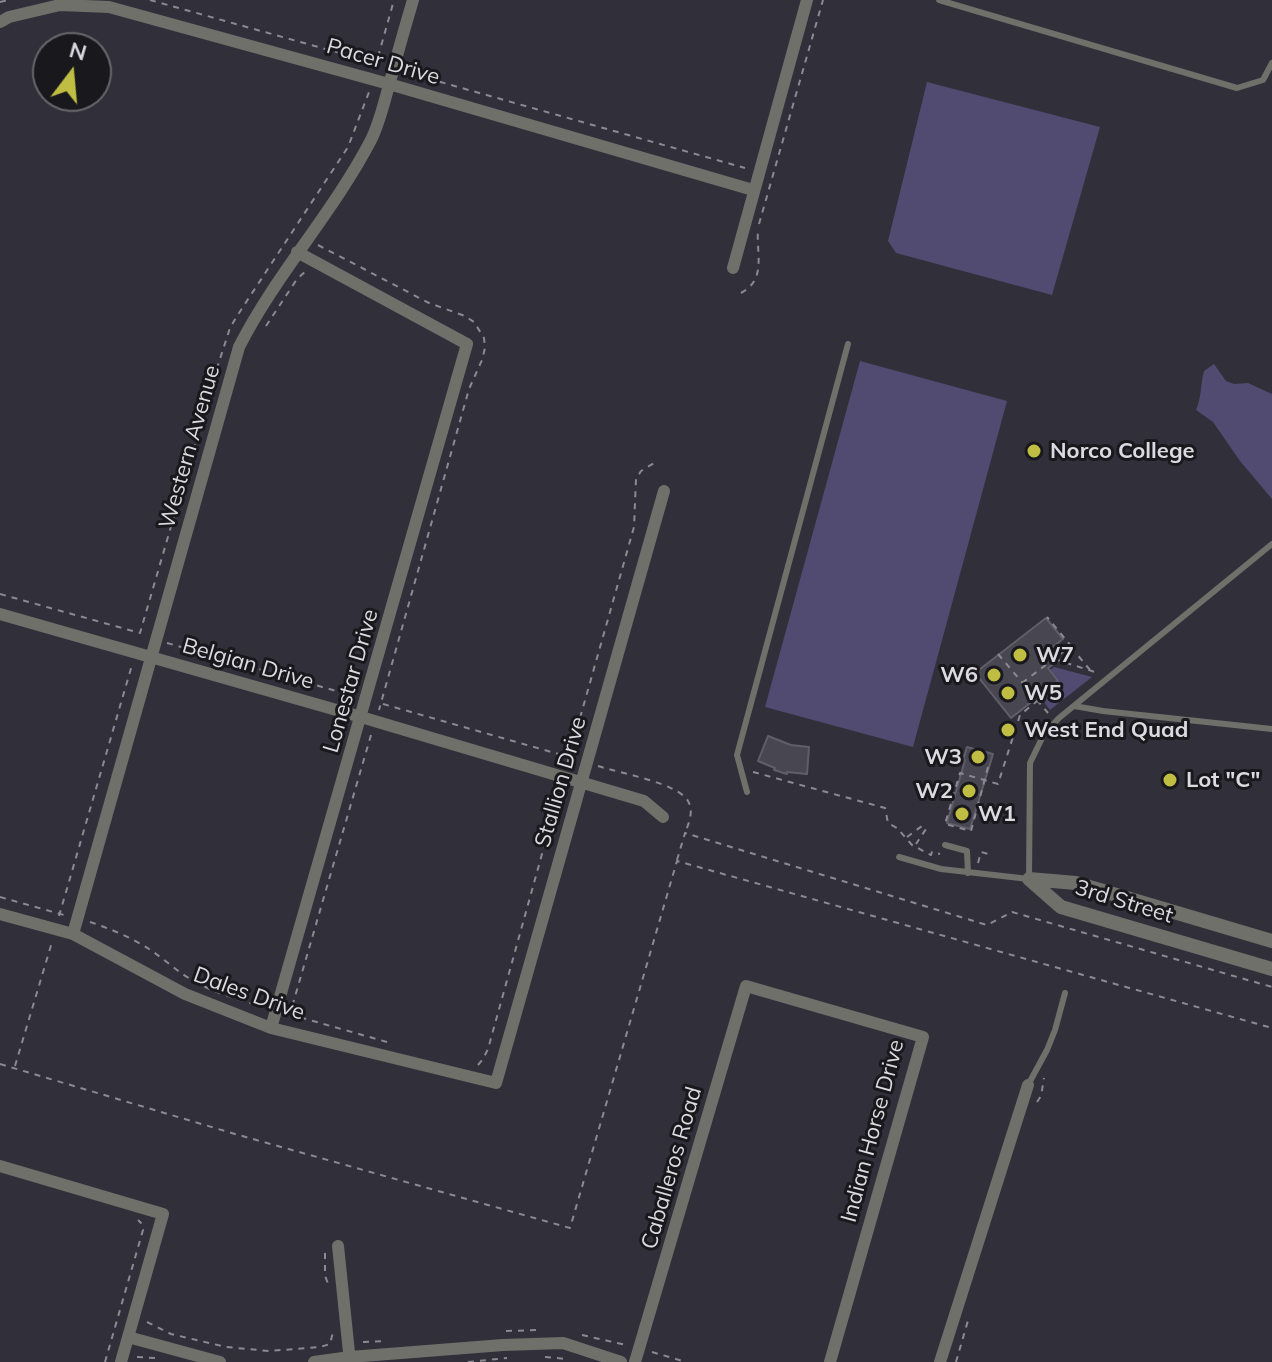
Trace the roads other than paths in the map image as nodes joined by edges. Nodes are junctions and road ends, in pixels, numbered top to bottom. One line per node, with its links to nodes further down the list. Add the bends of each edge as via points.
1 (413, 0): 8 (street, Western Avenue)
2 (807, 0): 9 (street)
3 (939, 0): 5 (lane)
4 (973, 0): 5 (lane)
5 (965, 9): 7 (lane, via 1237,88 1263,80)
6 (0, 22): 8 (street, Pacer Drive, via 60,5 109,7)
7 (1272, 63)
8 (389, 84): 9 (street, Pacer Drive); 10 (street, Western Avenue, via 372,138)
9 (753, 190): 11 (street)
10 (297, 252): 16 (street, Western Avenue, via 239,347); 18 (street, Lonestar Drive, via 467,344)
11 (733, 268)
12 (848, 344): 21 (lane, via 737,753)
13 (664, 491): 20 (street, Stallion Drive)
14 (1272, 544): 17 (lane)
15 (0, 614): 16 (street, Belgian Drive)
16 (152, 657): 18 (street, Belgian Drive); 28 (street, Western Avenue)
17 (1074, 706): 19 (lane); 26 (lane, via 1044,734 1030,763)
18 (361, 717): 20 (street, Belgian Drive); 33 (street, Lonestar Drive)
19 (1272, 729)
20 (582, 782): 22 (street, Belgian Drive, via 644,801); 34 (street, Stallion Drive)
21 (747, 792)
22 (663, 817)
23 (945, 845): 25 (lane, via 967,851)
24 (899, 857): 25 (lane)
25 (968, 873): 26 (lane)
26 (1029, 879): 29 (street, 3rd Street, via 1076,883); 30 (street, 3rd Street, via 1061,907)
27 (0, 914): 28 (street, Dales Drive)
28 (73, 934): 33 (street, Dales Drive, via 185,994)
29 (1272, 941)
30 (1272, 969)
31 (746, 986): 44 (street, Caballeros Road); 45 (street, Indian Horse Drive, via 923,1037)
32 (1065, 993): 35 (lane, via 1047,1050)
33 (271, 1028): 34 (street, Dales Drive)
34 (496, 1083)
35 (1028, 1085): 46 (street)
36 (0, 1166): 38 (street, via 163,1214)
37 (332, 1245): 40 (street)
38 (128, 1337): 39 (street); 41 (street)
39 (122, 1358)
40 (350, 1359): 42 (street); 43 (street, via 563,1343)
41 (220, 1362)
42 (314, 1362)
43 (621, 1362)
44 (635, 1362)
45 (830, 1362)
46 (940, 1362)

